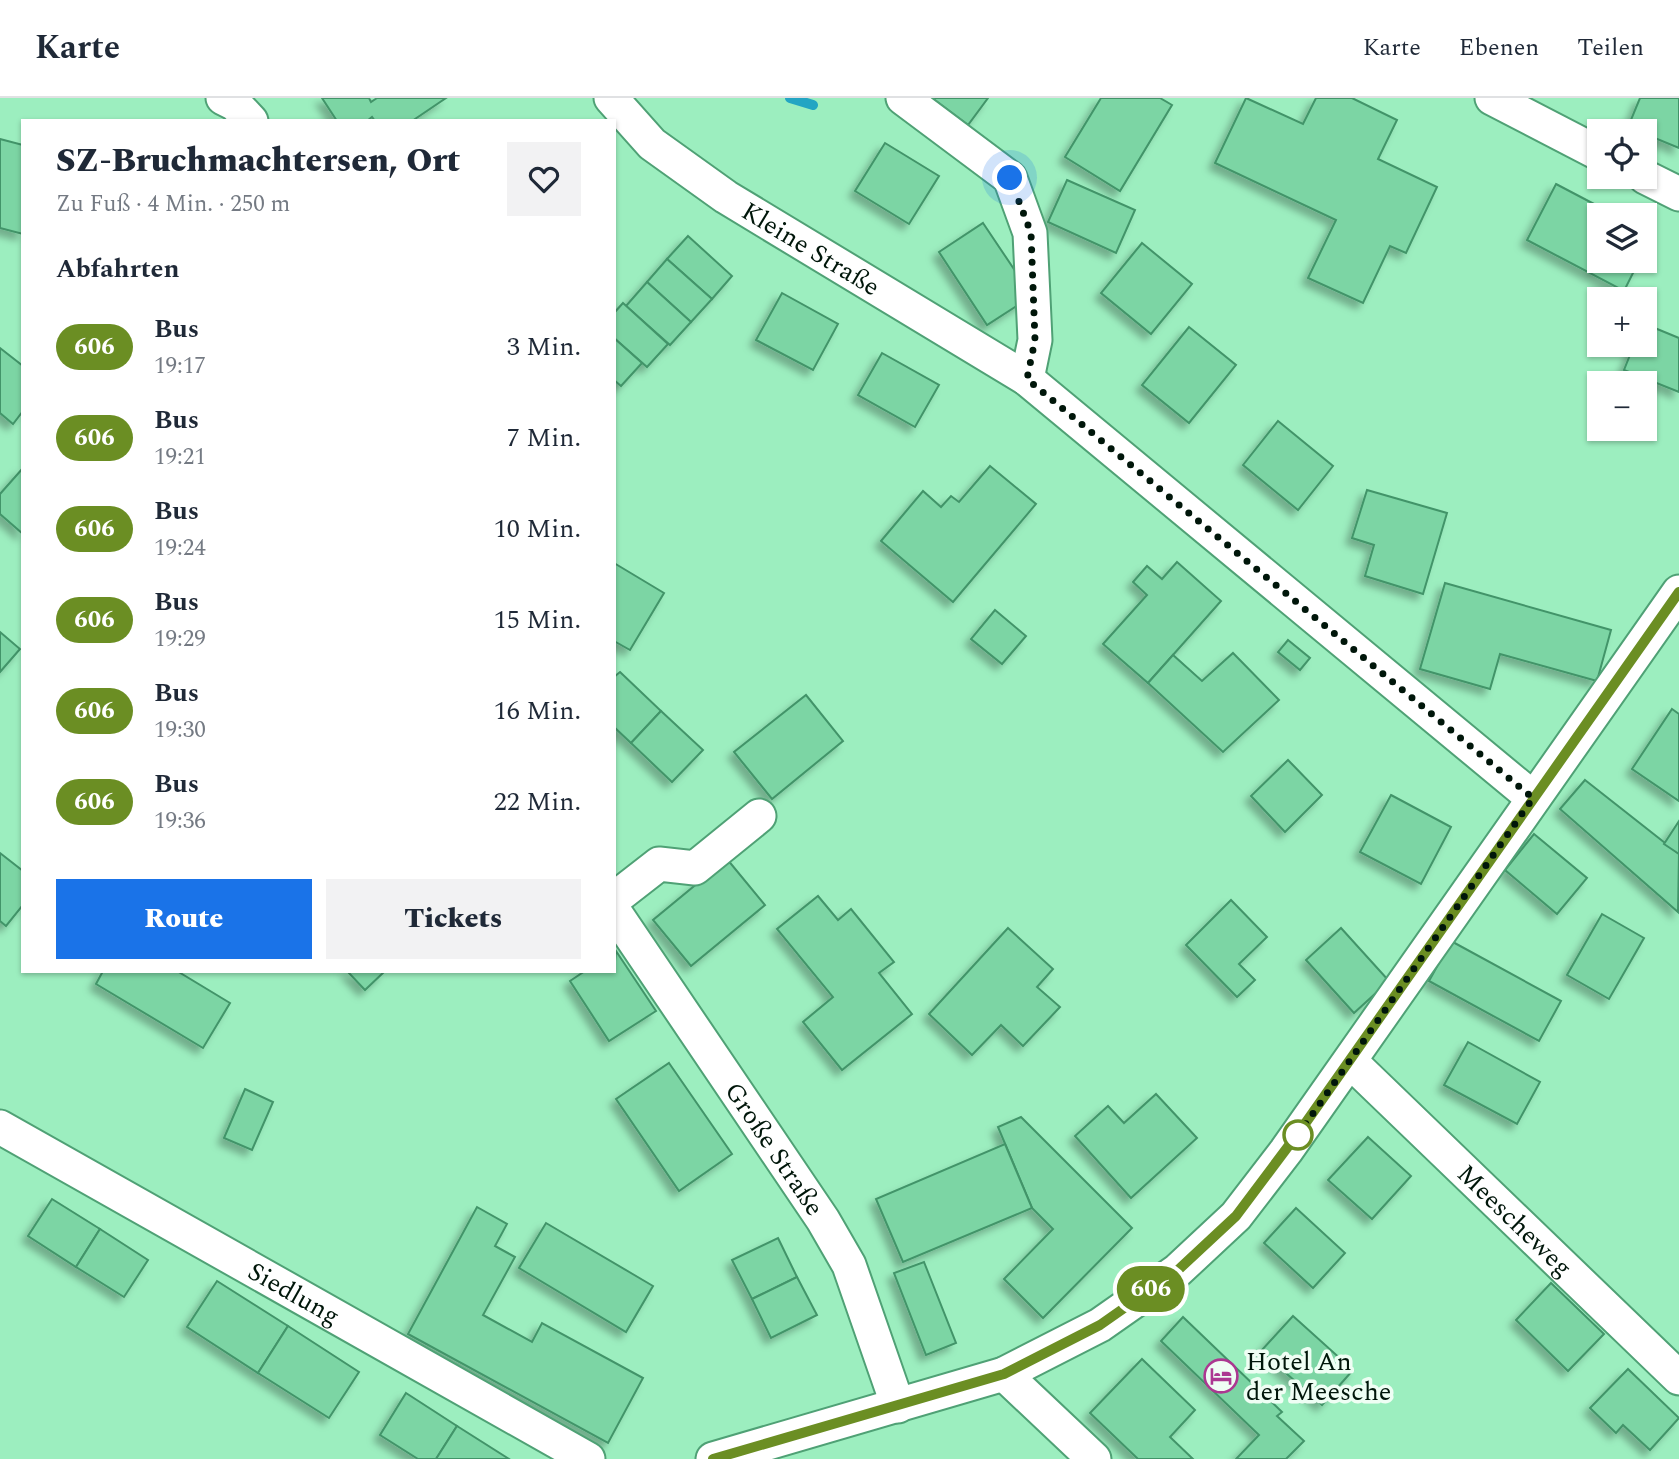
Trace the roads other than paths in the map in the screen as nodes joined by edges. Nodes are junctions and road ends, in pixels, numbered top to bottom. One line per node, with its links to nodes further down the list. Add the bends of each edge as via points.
1 (223, 98): 5 (street)
2 (611, 98): 9 (street, Kleine Straße, via 652,144 726,197)
3 (903, 98): 9 (street, via 1010,178 1031,233 1035,340)
4 (1502, 101): 6 (street)
5 (249, 119)
6 (1587, 147)
7 (1657, 183): 8 (street)
8 (1679, 194)
9 (1027, 379): 11 (street, Kleine Straße)
10 (1679, 592): 11 (street)
11 (1533, 798): 15 (street)
12 (759, 816): 13 (street, via 695,868 659,864)
13 (616, 897)
14 (616, 914): 19 (street, Große Straße, via 849,1265)
15 (1351, 1062): 17 (street, via 1236,1216 1177,1271 1100,1325); 18 (street, Meescheweg)
16 (0, 1127): 20 (street, Siedlung)
17 (1004, 1374): 19 (street); 22 (street)
18 (1679, 1378)
19 (898, 1406): 21 (street)
20 (587, 1459)
21 (713, 1459)
22 (1094, 1459)

